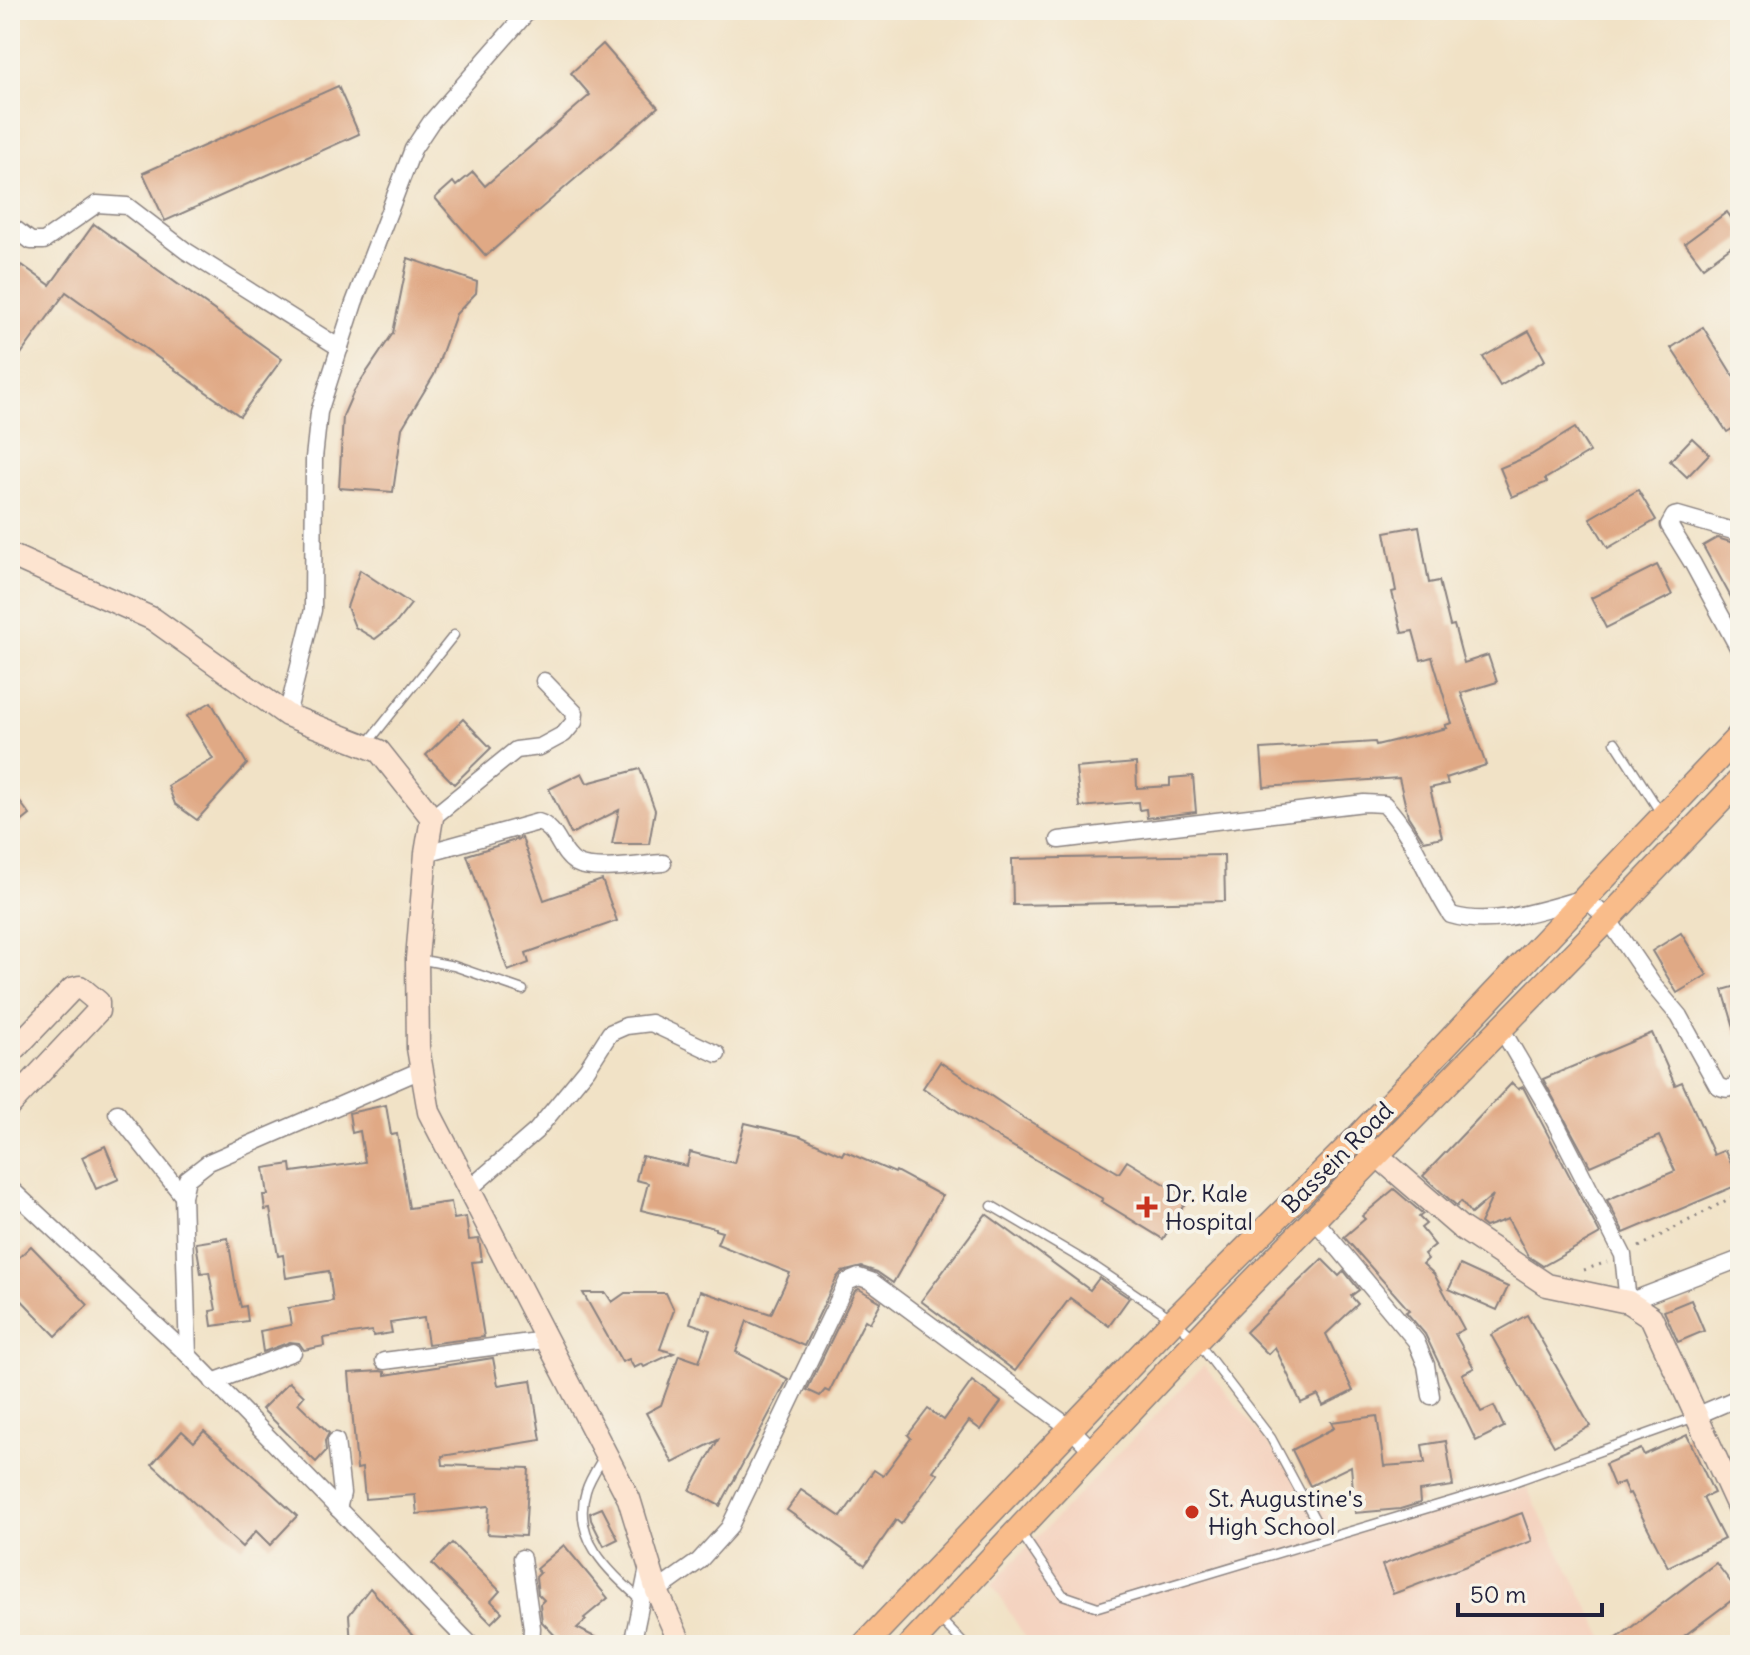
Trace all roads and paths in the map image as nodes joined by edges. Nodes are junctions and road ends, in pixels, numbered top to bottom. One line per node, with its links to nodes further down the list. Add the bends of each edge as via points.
1 (529, 10): 3 (street, via 413,149)
2 (10, 225): 3 (street, via 31,241 44,241 97,204 127,206 186,251)
3 (340, 348): 9 (street, via 319,412 313,610)
4 (1740, 533): 7 (street, via 1678,515 1669,525)
5 (10, 555): 9 (street, via 153,619)
6 (454, 635): 12 (lane)
7 (1740, 651)
8 (544, 681): 15 (street, via 575,713 574,722 540,747 506,756)
9 (287, 715): 12 (street)
10 (1740, 735): 14 (main road, Bassein Road)
11 (1615, 742): 14 (lane)
12 (365, 746): 15 (street, via 379,751)
13 (1740, 780): 20 (main road, Bassein Road)
14 (1663, 816): 19 (main road, Bassein Road)
15 (432, 818): 17 (street)
16 (1059, 840): 19 (street, via 1384,804 1451,915 1469,921 1523,915)
17 (426, 853): 18 (street, via 538,822 552,830 577,864); 21 (street)
18 (663, 863)
19 (1585, 898): 20 (street); 32 (main road, Bassein Road)
20 (1608, 919): 23 (main road, Bassein Road); 29 (street, via 1679,1016 1717,1085 1731,1089)
21 (417, 959): 22 (lane); 28 (street)
22 (523, 990)
23 (1501, 1028): 33 (main road, Bassein Road); 40 (street)
24 (33, 1030): 25 (street); 27 (street); 27 (street, via 77,987 98,1002 98,1011)
25 (10, 1054)
26 (717, 1054): 35 (street, via 651,1023 610,1033 536,1131)
27 (57, 1055): 30 (street)
28 (421, 1070): 35 (street, via 429,1112); 37 (street, via 209,1162 187,1179)
29 (1740, 1081)
30 (10, 1105)
31 (117, 1113): 37 (street)
32 (1357, 1138): 33 (street); 44 (main road, Bassein Road)
33 (1378, 1155): 39 (main road, Bassein Road); 42 (street, via 1460,1227)
34 (10, 1188): 48 (street)
35 (468, 1190): 45 (street)
36 (1740, 1193): 40 (path)
37 (183, 1196): 48 (street)
38 (992, 1206): 44 (lane)
39 (1314, 1219): 46 (main road, Bassein Road); 51 (street, via 1416,1341)
40 (1623, 1255): 42 (path); 43 (street)
41 (1740, 1259): 43 (street)
42 (1547, 1285): 43 (street)
43 (1628, 1302): 53 (street, via 1651,1317)
44 (1174, 1320): 46 (lane); 54 (main road, Bassein Road)
45 (545, 1340): 49 (street); 57 (street)
46 (1196, 1340): 56 (main road, Bassein Road); 61 (lane, via 1271,1438)
47 (293, 1352): 50 (street)
48 (188, 1355): 50 (street)
49 (384, 1361)
50 (213, 1382): 58 (street)
51 (1431, 1396)
52 (1740, 1397): 53 (street)
53 (1698, 1415): 59 (street); 61 (lane, via 1508,1484)
54 (1070, 1428): 56 (street); 63 (street, via 859,1277 847,1282 729,1528 699,1561); 69 (main road, Bassein Road)
55 (336, 1441): 58 (street, via 342,1493)
56 (1092, 1450): 60 (main road, Bassein Road)
57 (605, 1453): 63 (street, via 629,1499 649,1561); 63 (lane, via 585,1492 585,1535 596,1555)
58 (338, 1509): 65 (street)
59 (1740, 1511)
60 (1018, 1529): 61 (lane, via 1063,1595 1098,1607); 64 (main road, Bassein Road)
61 (1325, 1538)
62 (522, 1558): 66 (street)
63 (649, 1596): 67 (street); 68 (street)
64 (937, 1616): 70 (main road, Bassein Road); 71 (lane)
65 (471, 1645)
66 (531, 1645)
67 (632, 1645)
68 (681, 1645)
69 (864, 1645)
70 (910, 1645)
71 (965, 1645)

